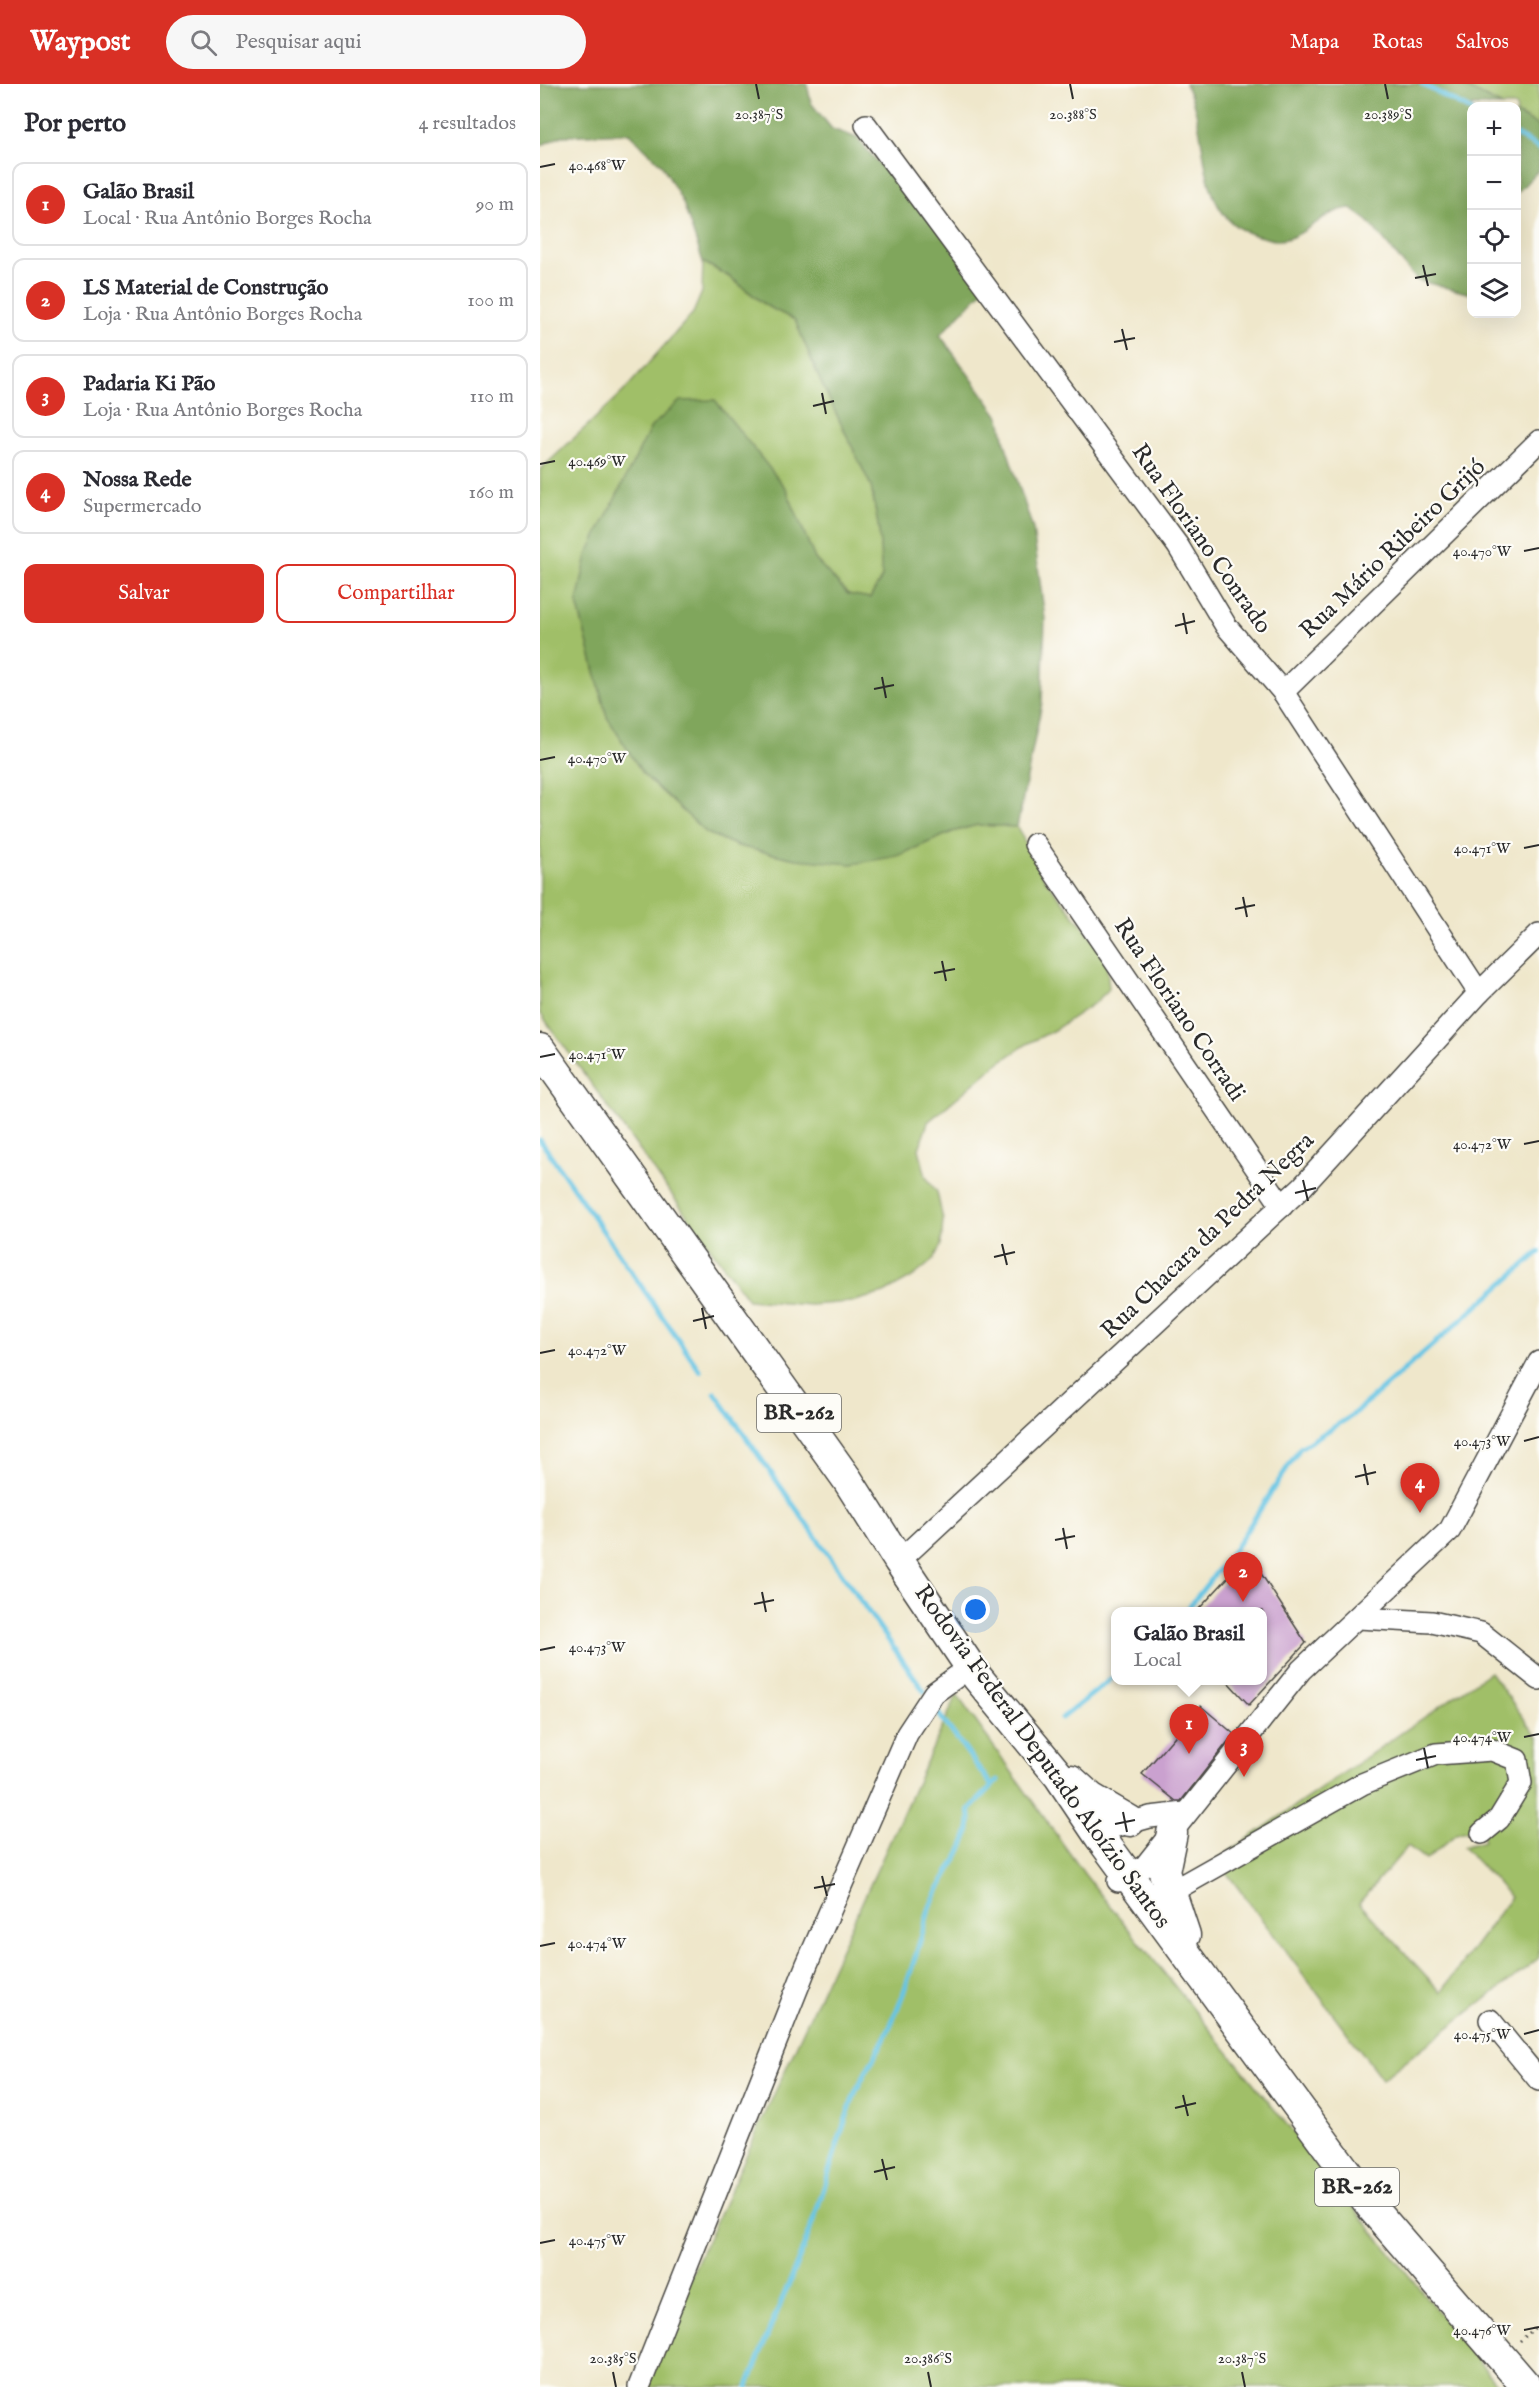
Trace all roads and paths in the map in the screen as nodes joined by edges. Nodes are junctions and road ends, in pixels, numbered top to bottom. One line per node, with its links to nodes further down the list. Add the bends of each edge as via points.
1 (866, 125): 3 (street, Rua Floriano Conrado, via 1178,546 1226,626)
2 (1539, 441): 3 (street, Rua Mário Ribeiro Grijó)
3 (1283, 692): 6 (street, Rua Floriano Conrado)
4 (1035, 843): 8 (street, Rua Floriano Corradi)
5 (1539, 934): 6 (street, Rua Chacara da Pedra Negra)
6 (1479, 993): 8 (street, Rua Chacara da Pedra Negra)
7 (540, 1049): 10 (highway, Rodovia Federal Deputado Aloízio Santos / BR-262, via 847,1479)
8 (1282, 1206): 10 (street, Rua Chacara da Pedra Negra)
9 (1539, 1362): 11 (street, via 1450,1530)
10 (899, 1561): 12 (highway, Rodovia Federal Deputado Aloízio Santos / BR-262)
11 (1358, 1618): 13 (street, via 1432,1622 1481,1633); 16 (street, via 1301,1670)
12 (973, 1672): 14 (highway, Rodovia Federal Deputado Aloízio Santos / BR-262); 18 (highway); 27 (street, via 934,1693 907,1734 807,1964)
13 (1539, 1679)
14 (1038, 1750): 15 (highway, via 1091,1798); 18 (highway, Rodovia Federal Deputado Aloízio Santos / BR-262, via 1059,1776)
15 (1130, 1821): 16 (street); 18 (street)
16 (1179, 1823): 19 (street, via 1144,1866); 20 (highway, via 1164,1872)
17 (1482, 1833): 20 (street, via 1499,1819 1521,1783 1517,1760 1492,1750 1436,1754 1362,1784)
18 (1096, 1841): 19 (highway, Rodovia Federal Deputado Aloízio Santos / BR-262)
19 (1124, 1878): 21 (highway, Rodovia Federal Deputado Aloízio Santos / BR-262); 23 (highway, via 1191,1986 1210,2007)
20 (1170, 1893): 21 (highway)
21 (1201, 1974): 23 (highway, Rodovia Federal Deputado Aloízio Santos / BR-262)
22 (1490, 2020): 24 (street)
23 (1242, 2031): 28 (highway, Rodovia Federal Deputado Aloízio Santos / BR-262, via 1374,2210)
24 (1539, 2080)
25 (1539, 2324): 26 (path)
26 (1519, 2342)
27 (639, 2387)
28 (1527, 2387)

